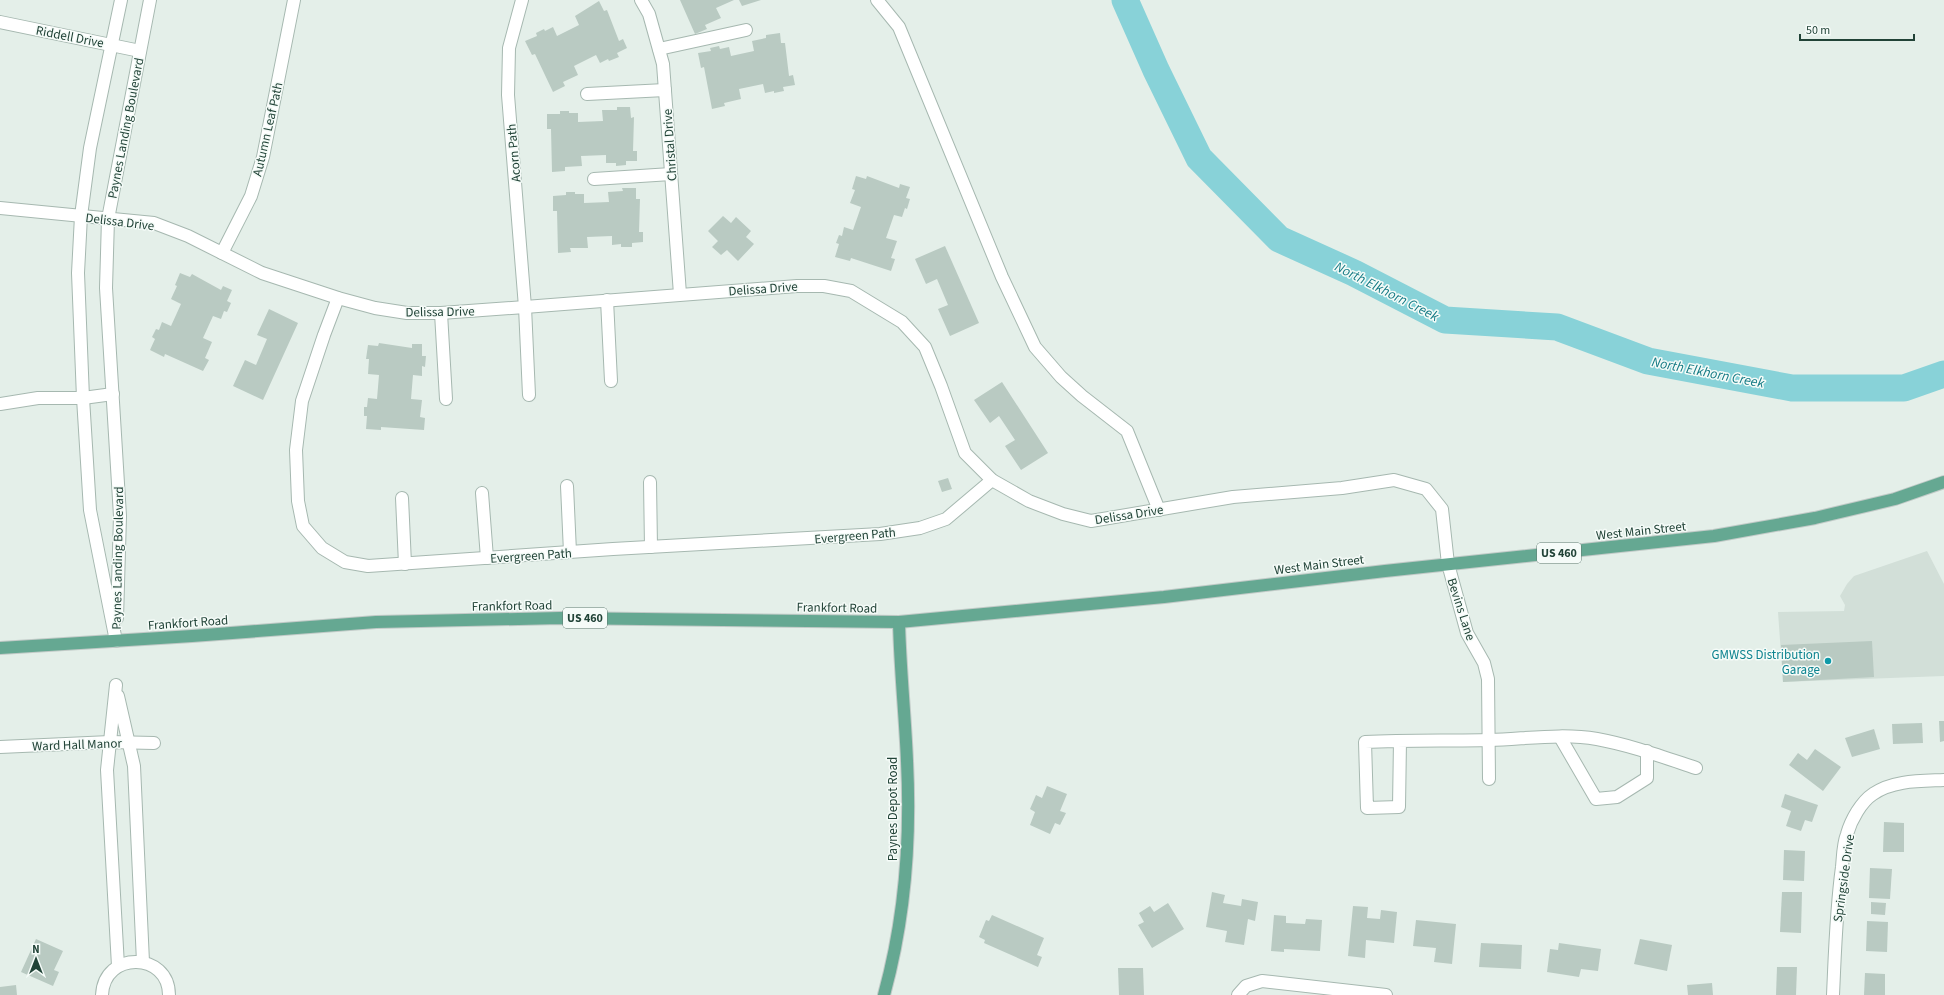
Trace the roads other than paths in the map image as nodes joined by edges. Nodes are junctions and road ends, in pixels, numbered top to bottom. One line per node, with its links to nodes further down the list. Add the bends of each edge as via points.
1 (121, 0): 9 (street, Paynes Landing Boulevard)
2 (150, 0): 11 (street, Paynes Landing Boulevard)
3 (294, 0): 19 (street, Autumn Leaf Path, via 263,157 251,196)
4 (522, 0): 23 (street, Acorn Path, via 509,48 508,95)
5 (641, 0): 10 (street, Christal Drive, via 649,14)
6 (878, 0): 38 (street, via 899,28 999,270 1035,347 1066,382 1127,431)
7 (0, 22): 9 (street, Riddell Drive)
8 (746, 30): 10 (street)
9 (111, 45): 11 (street, Riddell Drive); 17 (street, Paynes Landing Boulevard, via 90,148)
10 (659, 49): 12 (street, Christal Drive)
11 (140, 50): 18 (street, Paynes Landing Boulevard)
12 (665, 90): 13 (street); 14 (street, Christal Drive)
13 (587, 94)
14 (671, 174): 15 (street); 20 (street, Christal Drive)
15 (594, 179)
16 (0, 208): 17 (street, Delissa Drive)
17 (81, 216): 18 (street, Delissa Drive); 28 (street, Paynes Landing Boulevard, via 78,272)
18 (108, 219): 19 (street, Delissa Drive, via 154,223); 26 (street, Paynes Landing Boulevard, via 106,288)
19 (222, 253): 21 (street, Delissa Drive, via 262,273)
20 (680, 294): 22 (street, Delissa Drive); 31 (street, Delissa Drive, via 824,286 851,291 874,304 902,322 924,347 965,453)
21 (338, 298): 24 (street, Delissa Drive, via 407,313); 42 (street, Evergreen Path, via 302,401 296,450 298,501 303,526 322,548 345,562 368,566)
22 (607, 300): 23 (street, Delissa Drive); 25 (street)
23 (525, 307): 24 (street, Delissa Drive); 27 (street, Acorn Path)
24 (441, 313): 29 (street)
25 (611, 381)
26 (113, 394): 28 (street); 46 (street, Paynes Landing Boulevard, via 120,516)
27 (529, 395)
28 (83, 398): 30 (street, via 38,398); 46 (street, Paynes Landing Boulevard, via 90,510)
29 (446, 399)
30 (0, 404)
31 (992, 480): 38 (street, Delissa Drive, via 1029,501 1062,514 1091,521); 39 (street, Evergreen Path, via 946,519 920,528 880,534)
32 (650, 482): 39 (street)
33 (1944, 482): 43 (main road, West Main Street / US 460, via 1866,506 1765,528 1621,547)
34 (567, 486): 40 (street)
35 (1426, 489): 38 (street, Delissa Drive, via 1394,480 1342,488 1233,497); 43 (street, Bevins Lane, via 1442,509)
36 (482, 493): 41 (street)
37 (402, 498): 42 (street)
38 (1159, 510)
39 (651, 547): 40 (street, Evergreen Path)
40 (570, 552): 41 (street, Evergreen Path)
41 (487, 558): 42 (street, Evergreen Path)
42 (405, 564)
43 (1448, 564): 44 (main road, West Main Street / US 460); 49 (street, Bevins Lane, via 1467,633 1484,663 1488,679)
44 (1169, 596): 45 (main road, Frankfort Road / US 460)
45 (898, 622): 46 (main road, Frankfort Road / US 460, via 560,618 376,622); 63 (main road, Paynes Depot Road, via 907,762 908,849 903,904)
46 (116, 641): 47 (main road, Frankfort Road / US 460)
47 (0, 648)
48 (1560, 737): 49 (street); 55 (street, via 1596,739); 55 (street, via 1596,799 1617,797 1647,778)
49 (1488, 740): 50 (street); 57 (street, Bevins Lane)
50 (1400, 741): 50 (street, via 1400,807 1368,808 1366,742)
51 (110, 742): 52 (street, Ward Hall Manor); 52 (street, via 116,685); 54 (street, Ward Hall Manor); 60 (street, via 107,770)
52 (129, 742): 53 (street, Ward Hall Manor); 59 (street, via 134,766)
53 (154, 743)
54 (0, 747)
55 (1647, 751): 56 (street)
56 (1696, 768)
57 (1489, 779)
58 (1944, 780): 66 (street, Springside Drive, via 1909,782 1883,788 1872,794 1855,816 1846,835 1838,900)
59 (143, 962): 60 (street, via 134,961); 62 (street, via 160,972 166,980)
60 (118, 966): 61 (street, via 105,980)
61 (102, 995)
62 (168, 995)
63 (884, 995)
64 (1238, 995): 65 (street, via 1246,986 1262,981)
65 (1386, 995)
66 (1833, 995)

